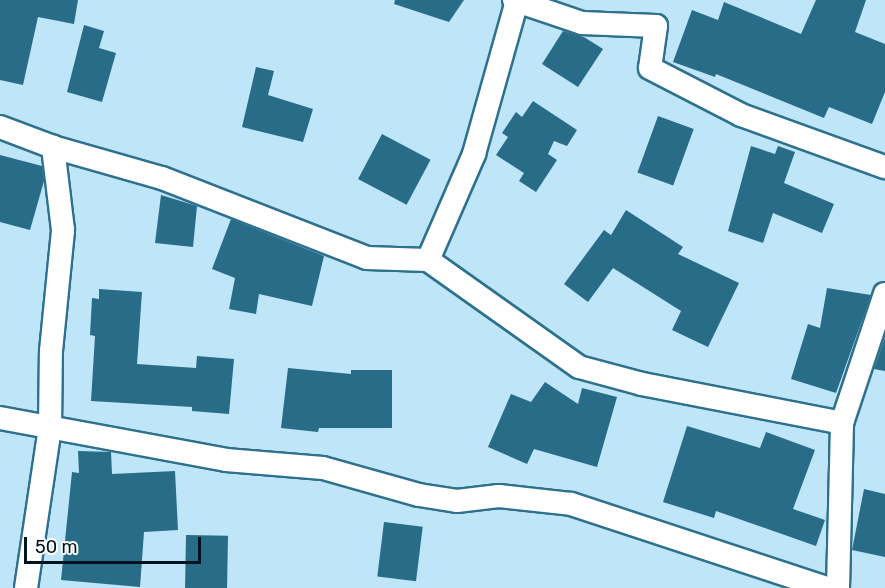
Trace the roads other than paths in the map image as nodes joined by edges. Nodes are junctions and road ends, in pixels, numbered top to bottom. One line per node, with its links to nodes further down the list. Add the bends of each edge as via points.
1 (515, 1): 4 (street, via 582,23 656,26 650,68 741,116); 5 (street, via 474,154)
2 (0, 127): 3 (street)
3 (53, 147): 5 (street, via 162,177 367,258); 9 (street, via 63,230 51,351)
4 (885, 167)
5 (428, 260): 8 (street, via 579,367 712,399)
6 (885, 294): 8 (street)
7 (0, 418): 9 (street)
8 (842, 423): 12 (street)
9 (50, 428): 10 (street); 11 (street, via 226,460 323,468 419,495 457,501 498,496 571,504)
10 (26, 588)
11 (827, 588)
12 (837, 588)

